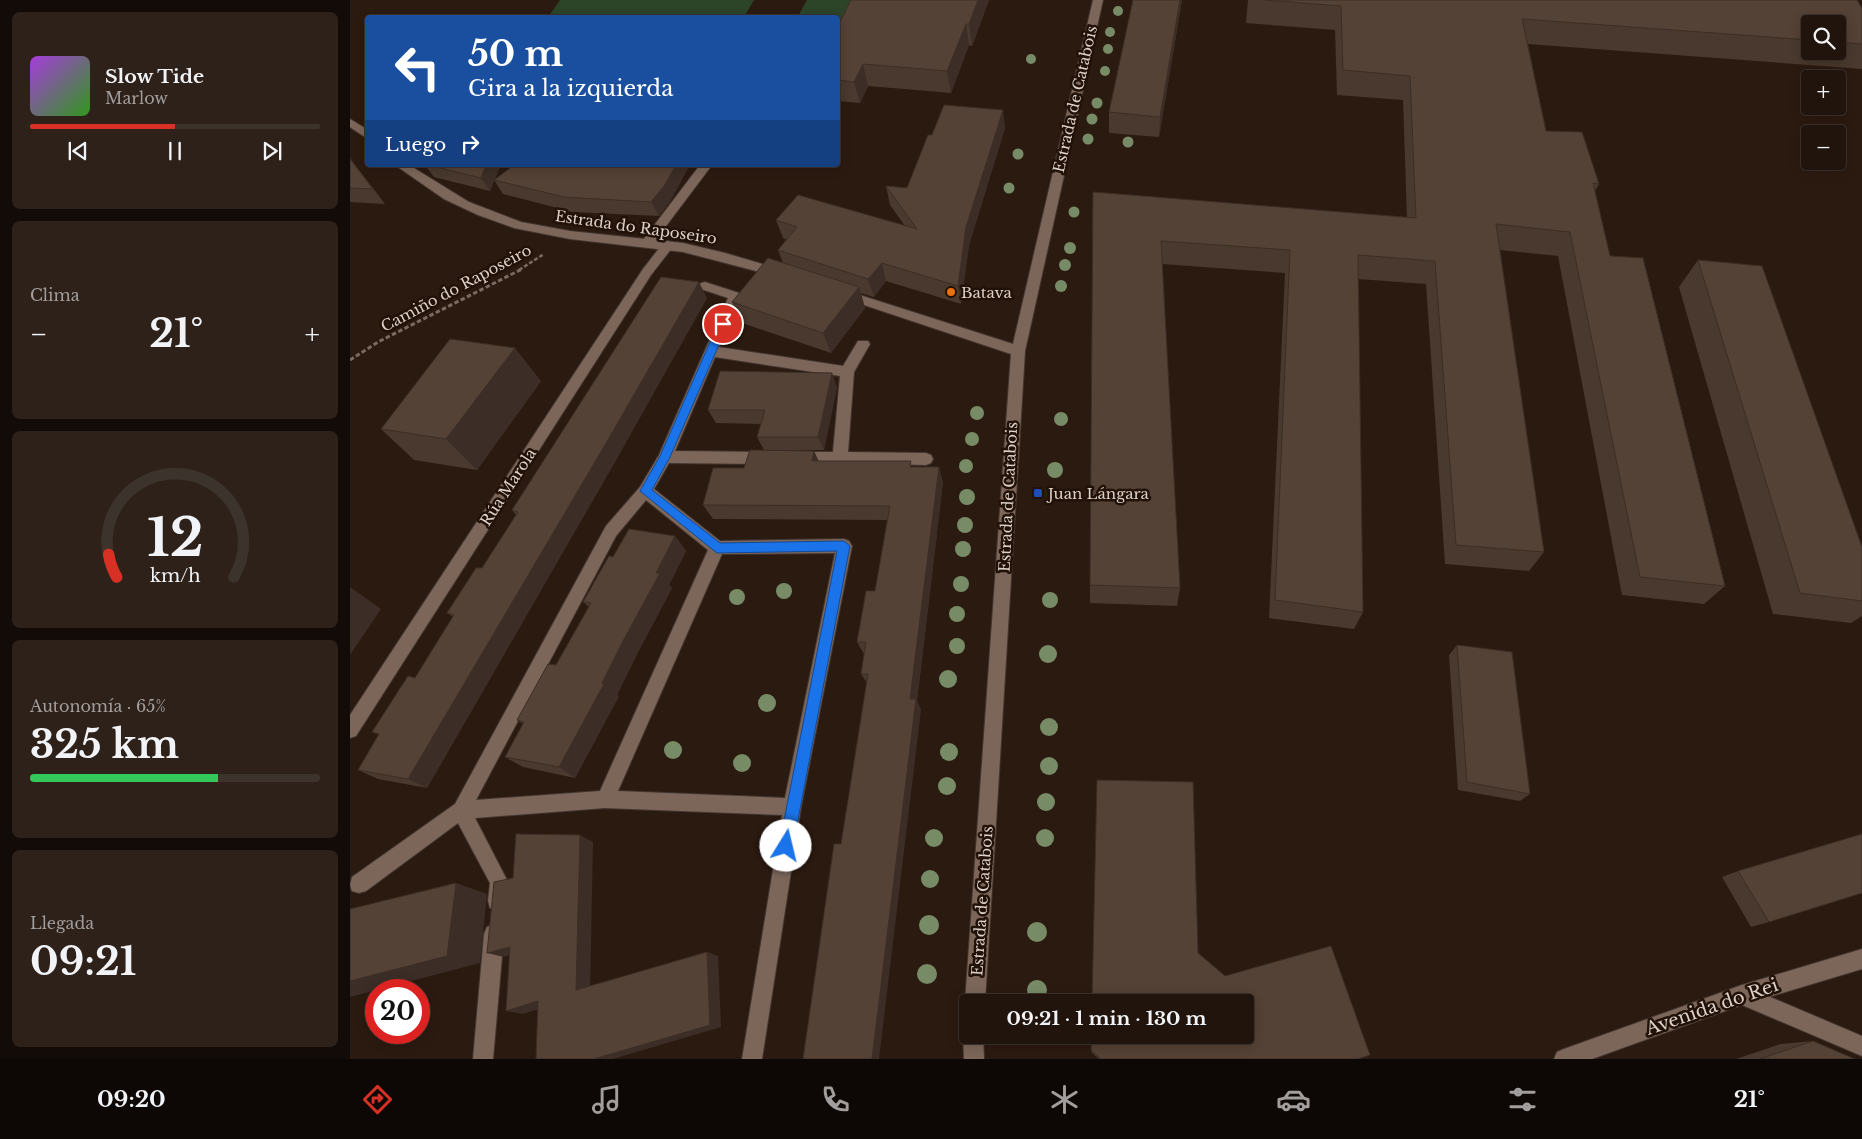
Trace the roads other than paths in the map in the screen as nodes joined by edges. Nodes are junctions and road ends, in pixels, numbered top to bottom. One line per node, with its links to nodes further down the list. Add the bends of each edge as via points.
1 (1098, 0): 13 (street, Estrada de Catabois)
2 (350, 122): 3 (street)
3 (365, 134)
4 (404, 167): 6 (street, Estrada do Raposeiro, via 466,206 536,230)
5 (704, 167): 6 (street)
6 (647, 243): 7 (street, Estrada do Raposeiro)
7 (668, 245): 8 (street, Estrada do Raposeiro, via 739,260); 20 (street, Rúa Marola, via 647,272)
8 (796, 278)
9 (705, 286): 12 (street, via 735,296)
10 (834, 290): 13 (street)
11 (863, 344): 14 (street)
12 (711, 351): 14 (street); 15 (street)
13 (1018, 351): 26 (street, Estrada de Catabois)
14 (847, 372): 16 (street)
15 (664, 457): 16 (street); 18 (street)
16 (840, 458): 17 (street)
17 (926, 459)
18 (645, 491): 19 (street); 23 (street, via 611,531)
19 (717, 548): 21 (street); 22 (street, via 844,546)
20 (350, 730)
21 (605, 799): 22 (street); 23 (street)
22 (792, 807): 31 (street)
23 (461, 810): 24 (street); 30 (street, via 499,882)
24 (359, 884)
25 (1862, 959): 27 (street, Avenida do Rei)
26 (976, 994)
27 (1742, 994): 29 (street); 33 (street, Avenida do Rei)
28 (974, 1044): 32 (street)
29 (1862, 1046)
30 (482, 1059)
31 (752, 1059)
32 (974, 1059)
33 (1564, 1059)

